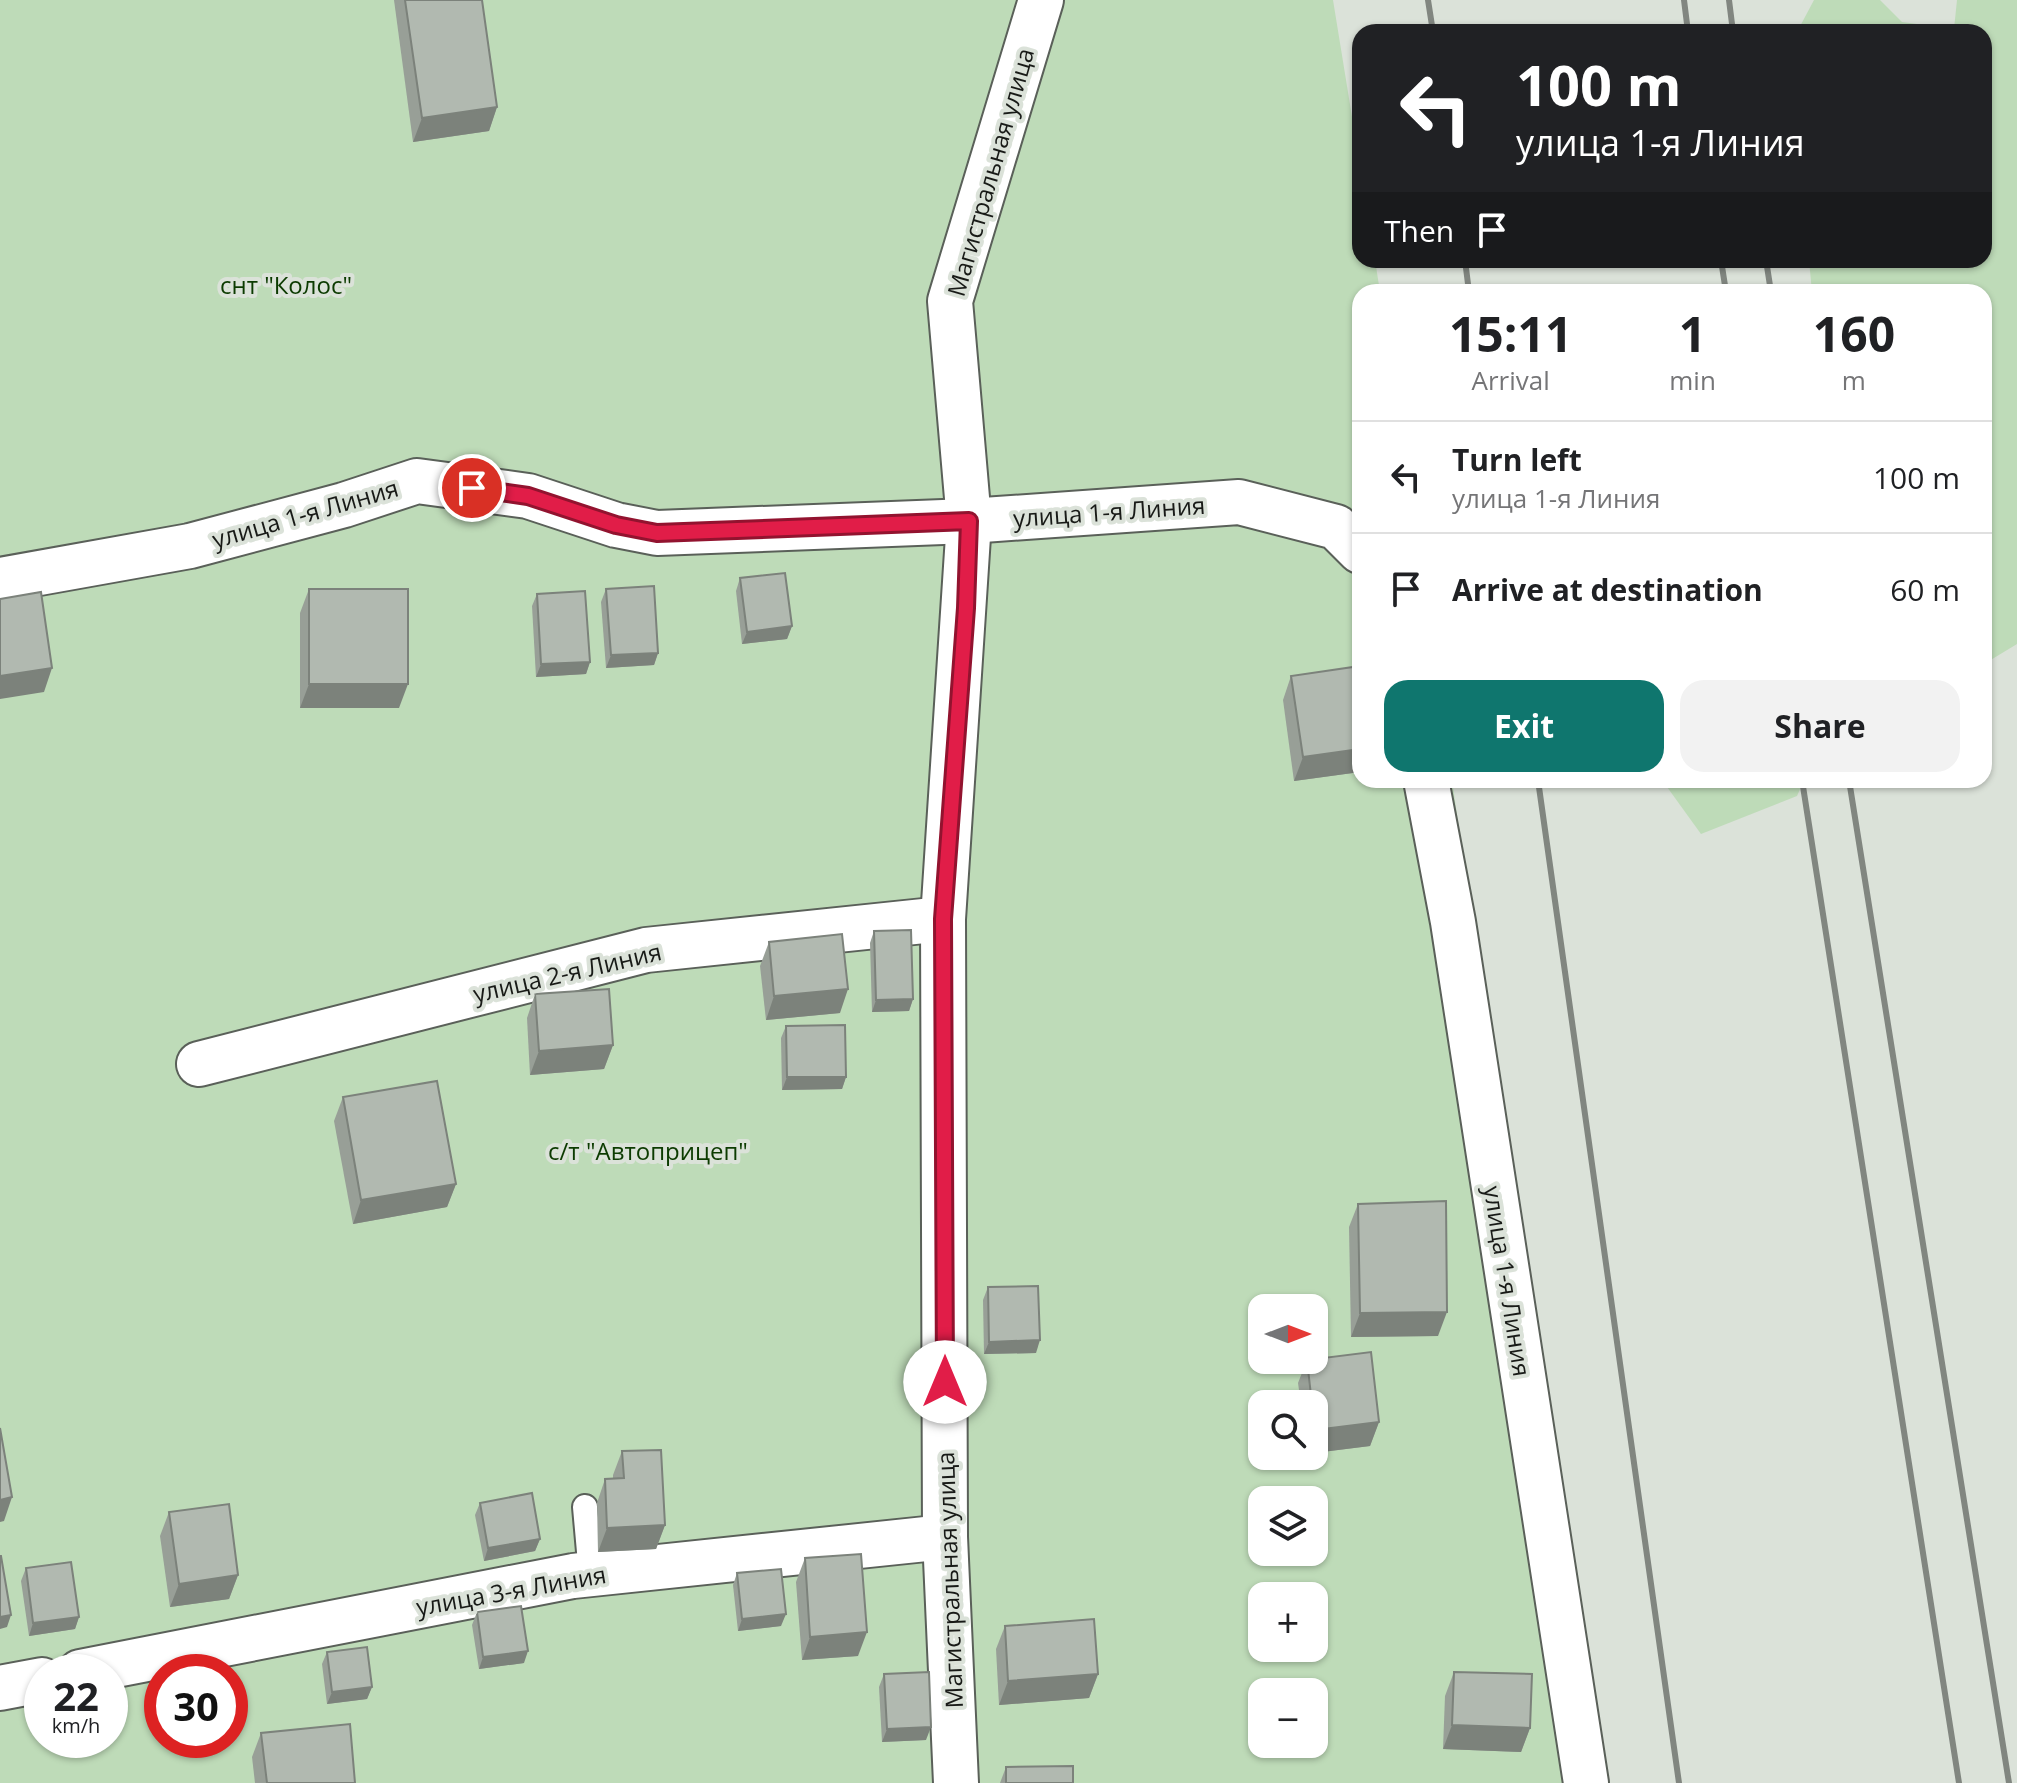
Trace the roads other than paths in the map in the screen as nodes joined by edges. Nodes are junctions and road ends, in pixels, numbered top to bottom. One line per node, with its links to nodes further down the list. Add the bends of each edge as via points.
1 (1041, 0): 2 (street, Магистральная улица, via 950,301)
2 (969, 521): 3 (street, улица 1-я Линия, via 1239,502 1336,527); 4 (street, улица 1-я Линия, via 657,533 528,496 417,481 190,546); 6 (street, Магистральная улица)
3 (1352, 543)
4 (0, 580)
5 (1427, 788): 15 (street, улица 1-я Линия, via 1458,953)
6 (943, 919): 7 (street, улица 2-я Линия, via 646,950); 9 (street, Магистральная улица)
7 (199, 1064)
8 (585, 1507): 10 (lane)
9 (945, 1537): 10 (street, улица 3-я Линия); 14 (street, Магистральная улица)
10 (591, 1574): 11 (street, улица 3-я Линия)
11 (128, 1663)
12 (24, 1683): 13 (street)
13 (0, 1688)
14 (956, 1783)
15 (1586, 1783)

